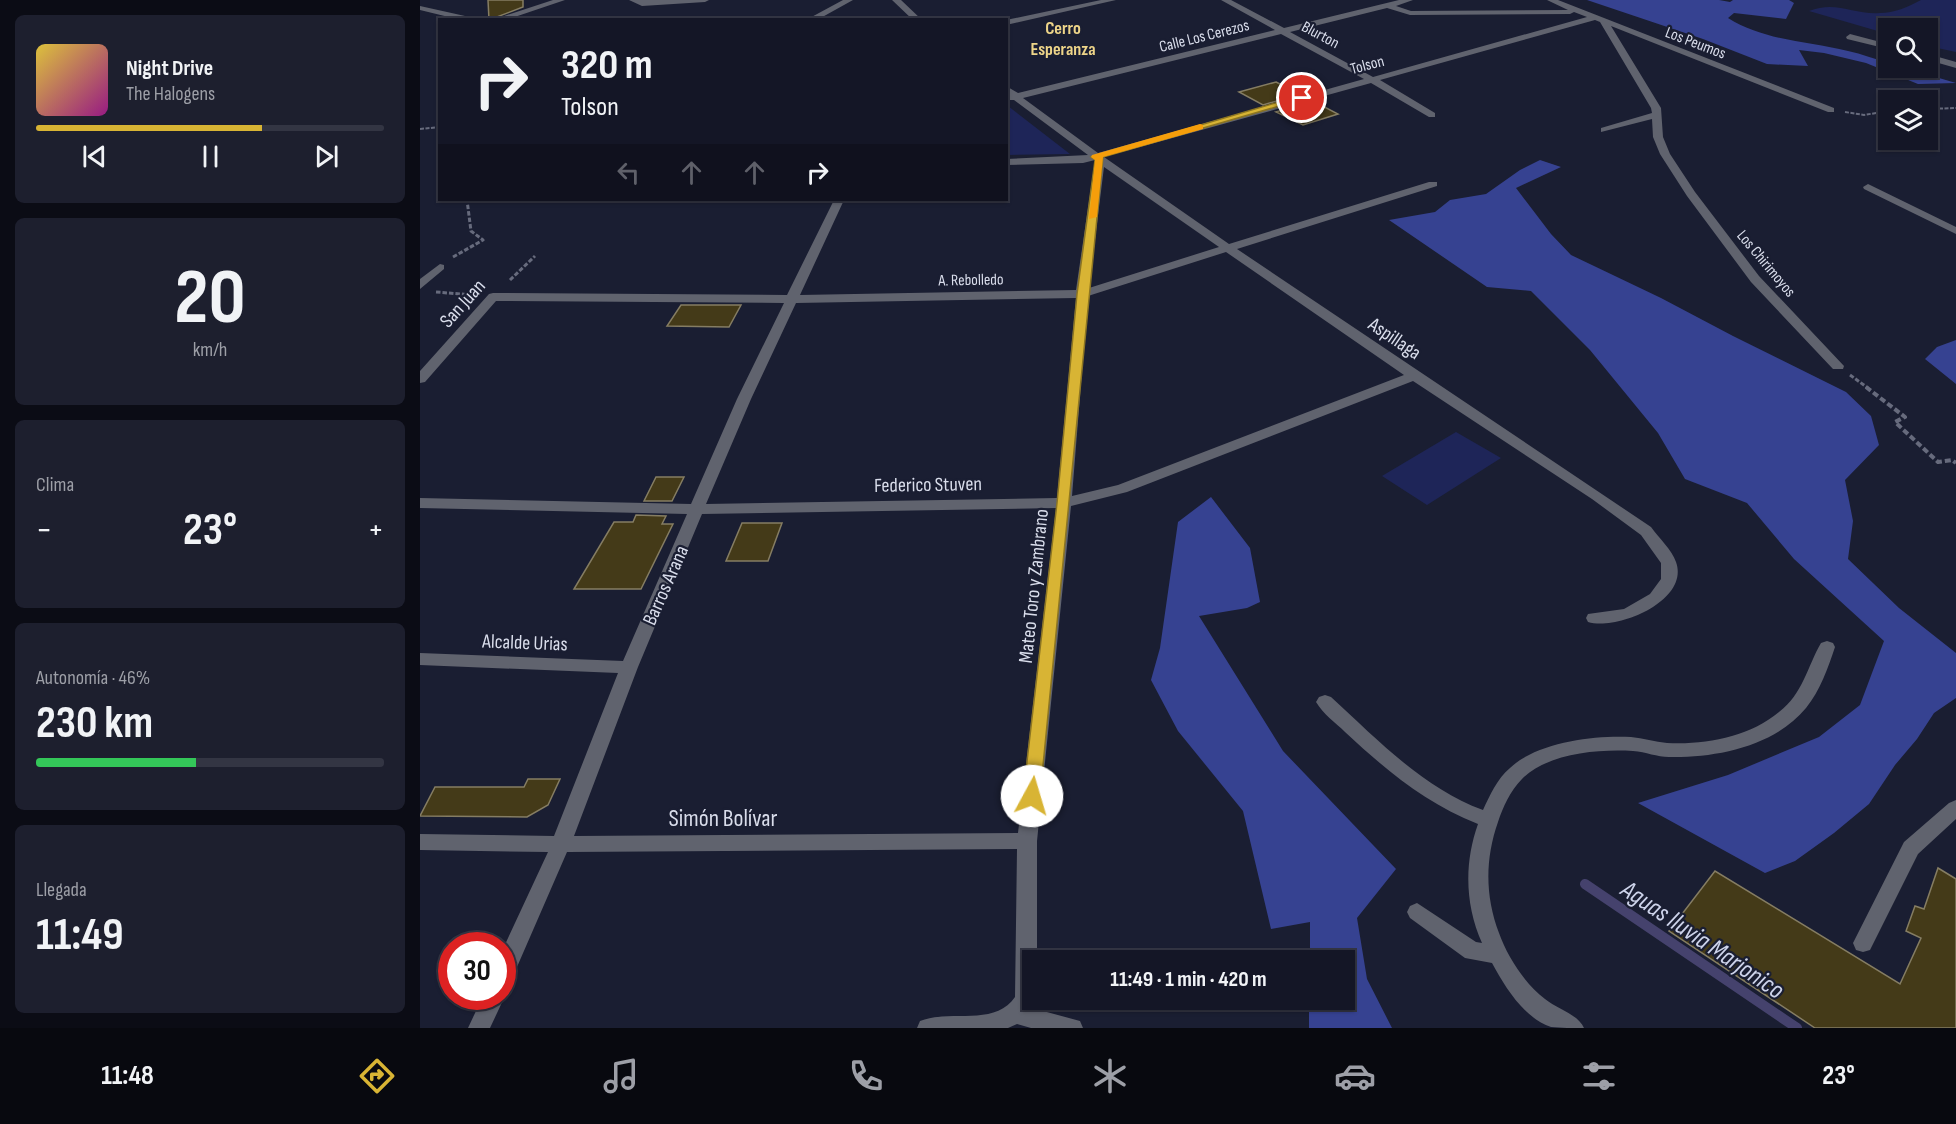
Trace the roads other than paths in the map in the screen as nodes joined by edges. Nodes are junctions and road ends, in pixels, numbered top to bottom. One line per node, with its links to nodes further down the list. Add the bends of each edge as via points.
1 (561, 0): 14 (street)
2 (633, 0): 3 (street, via 642,4)
3 (705, 0)
4 (849, 0): 15 (street)
5 (896, 0): 16 (street)
6 (1112, 0): 18 (street)
7 (1225, 0): 19 (street, Blurton)
8 (1407, 0): 10 (street, Calle Los Cerezos)
9 (1551, 0): 12 (street, Los Peumos)
10 (1387, 5): 12 (street, via 1410,13); 19 (street, Calle Los Cerezos)
11 (420, 8): 13 (street)
12 (1579, 12): 17 (street, Los Peumos)
13 (465, 18)
14 (502, 18)
15 (814, 18)
16 (916, 18)
17 (1599, 20): 24 (street, Tolson); 26 (street, Los Peumos); 27 (street, Los Chirimoyos, via 1656,108)
18 (1008, 23)
19 (1283, 31): 24 (street, Blurton); 25 (street, Calle Los Cerezos)
20 (1850, 37): 21 (street)
21 (1878, 44)
22 (1938, 60): 23 (street)
23 (1956, 65)
24 (1371, 79): 28 (street, Blurton); 30 (street, Tolson)
25 (1010, 95): 30 (street, Aspillaga)
26 (1830, 110)
27 (1656, 115): 29 (street); 42 (street, Los Chirimoyos, via 1665,154 1691,194 1755,279)
28 (1432, 116)
29 (1604, 130)
30 (1097, 158): 31 (street, Tolson); 36 (street, Aspillaga); 39 (street, Mateo Toro y Zambrano)
31 (1008, 162)
32 (1434, 184): 36 (street, A. Rebolledo)
33 (1868, 187): 35 (street)
34 (839, 201): 41 (street, Barros Arana)
35 (1956, 231)
36 (1228, 248): 39 (street, A. Rebolledo); 43 (street, Aspillaga)
37 (440, 267): 38 (street)
38 (425, 289)
39 (1082, 294): 41 (street, A. Rebolledo); 46 (street, Mateo Toro y Zambrano)
40 (493, 297): 41 (street, A. Rebolledo); 44 (street, San Juan)
41 (790, 299): 47 (street, Barros Arana)
42 (1838, 366)
43 (1414, 376): 46 (street, Federico Stuven, via 1122,489); 48 (street, Aspillaga, via 1646,531 1669,563 1669,580 1656,598 1628,614)
44 (420, 379)
45 (420, 503): 47 (street, Federico Stuven)
46 (1064, 503): 47 (street, Federico Stuven); 56 (street, Mateo Toro y Zambrano)
47 (698, 509): 51 (street, Barros Arana)
48 (1594, 618)
49 (1827, 647): 54 (street, via 1818,673 1798,705 1768,729 1737,743 1700,749 1665,750 1632,744 1593,745 1561,752 1527,765 1505,784)
50 (420, 659): 51 (street, Alcalde Urias)
51 (629, 667): 57 (street, Barros Arana)
52 (1325, 702): 54 (street, via 1396,767 1454,806)
53 (1956, 808): 59 (street, via 1911,848)
54 (1488, 820): 61 (street, via 1475,873 1483,920)
55 (420, 842): 57 (street, Simón Bolívar)
56 (1027, 842): 57 (street, Simón Bolívar); 63 (street, Mateo Toro y Zambrano, via 1026,999)
57 (561, 844): 60 (street, Barros Arana)
58 (1417, 912): 61 (street, via 1472,951)
59 (1863, 943)
60 (516, 945)
61 (1498, 955): 67 (street, via 1532,1002)
62 (487, 1010): 64 (street)
63 (1016, 1014): 65 (street, via 1004,1021 981,1025); 66 (street)
64 (479, 1028)
65 (928, 1028)
66 (1072, 1028)
67 (1573, 1028)

